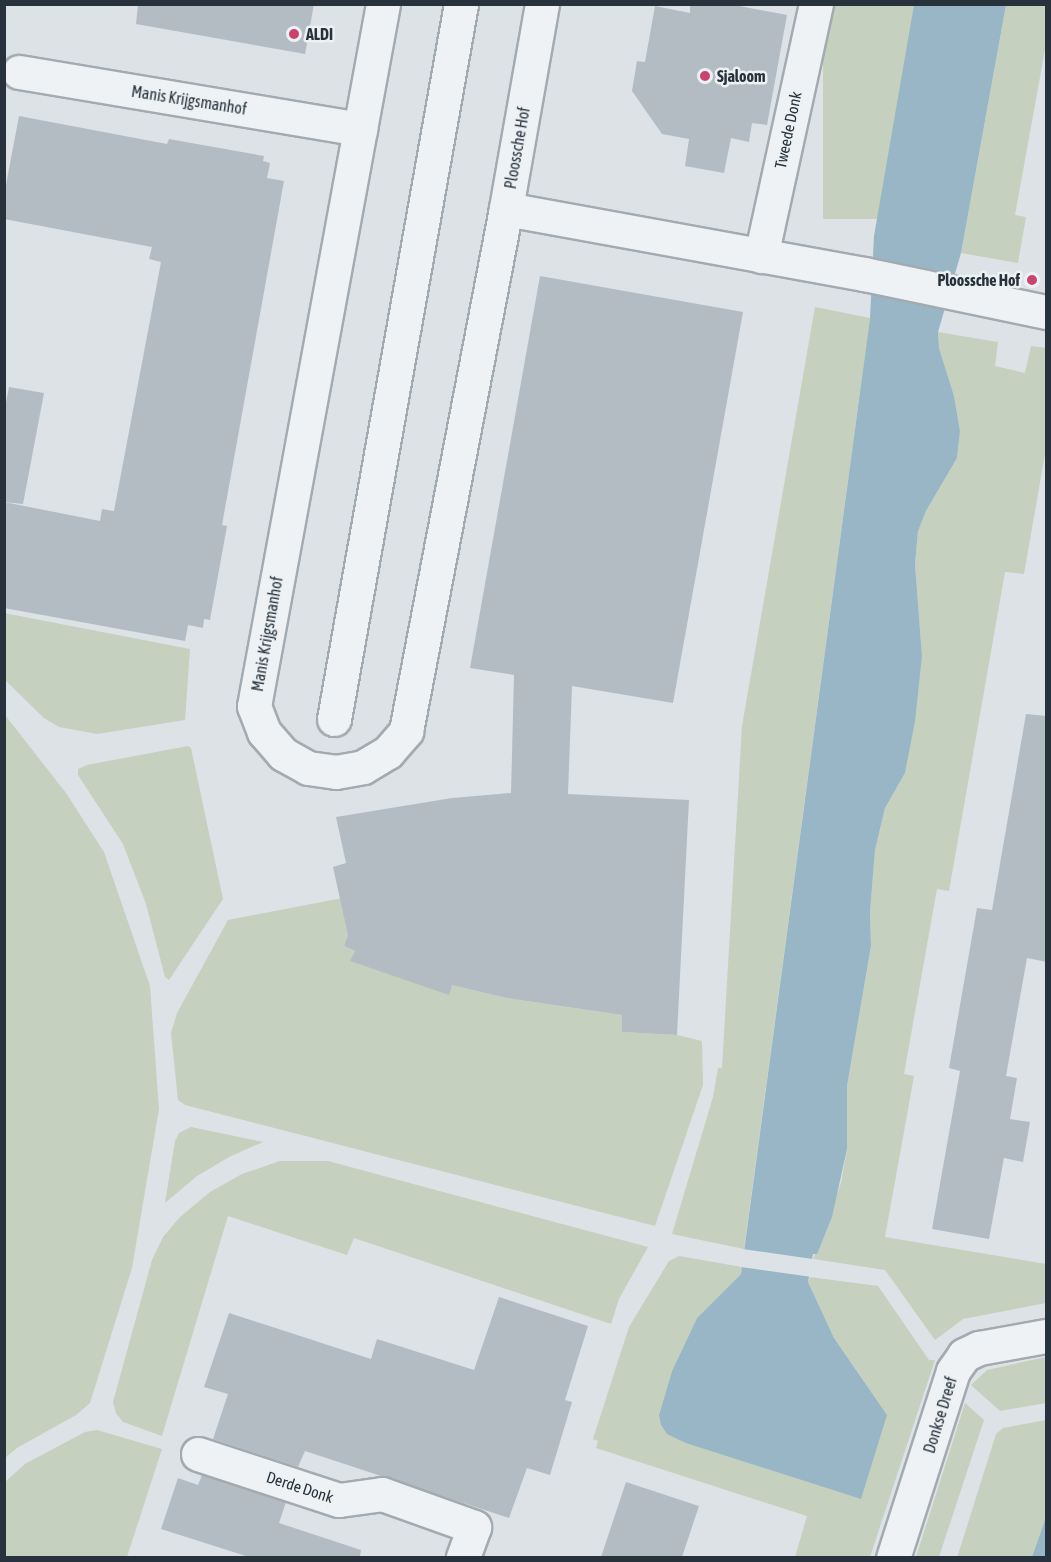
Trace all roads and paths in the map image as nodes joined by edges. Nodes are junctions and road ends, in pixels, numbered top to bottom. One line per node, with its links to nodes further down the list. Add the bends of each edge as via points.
1 (383, 4): 6 (street, Manis Krijgsmanhof)
2 (461, 4): 10 (street)
3 (542, 4): 7 (street, Ploossche Hof)
4 (816, 4): 8 (street, Tweede Donk)
5 (19, 72): 6 (street, Manis Krijgsmanhof)
6 (360, 129): 7 (street, Manis Krijgsmanhof, via 254,706 264,732 283,754 308,768 336,772 363,767 388,752 406,730)
7 (506, 209): 8 (street, Ploossche Hof)
8 (761, 256): 9 (street, Ploossche Hof)
9 (1047, 312)
10 (334, 719)
11 (1047, 1336): 14 (street, Donkse Dreef, via 980,1348 964,1356 953,1371)
12 (198, 1455): 13 (street, Derde Donk, via 339,1500 382,1494 474,1527)
13 (463, 1557)
14 (893, 1557)

